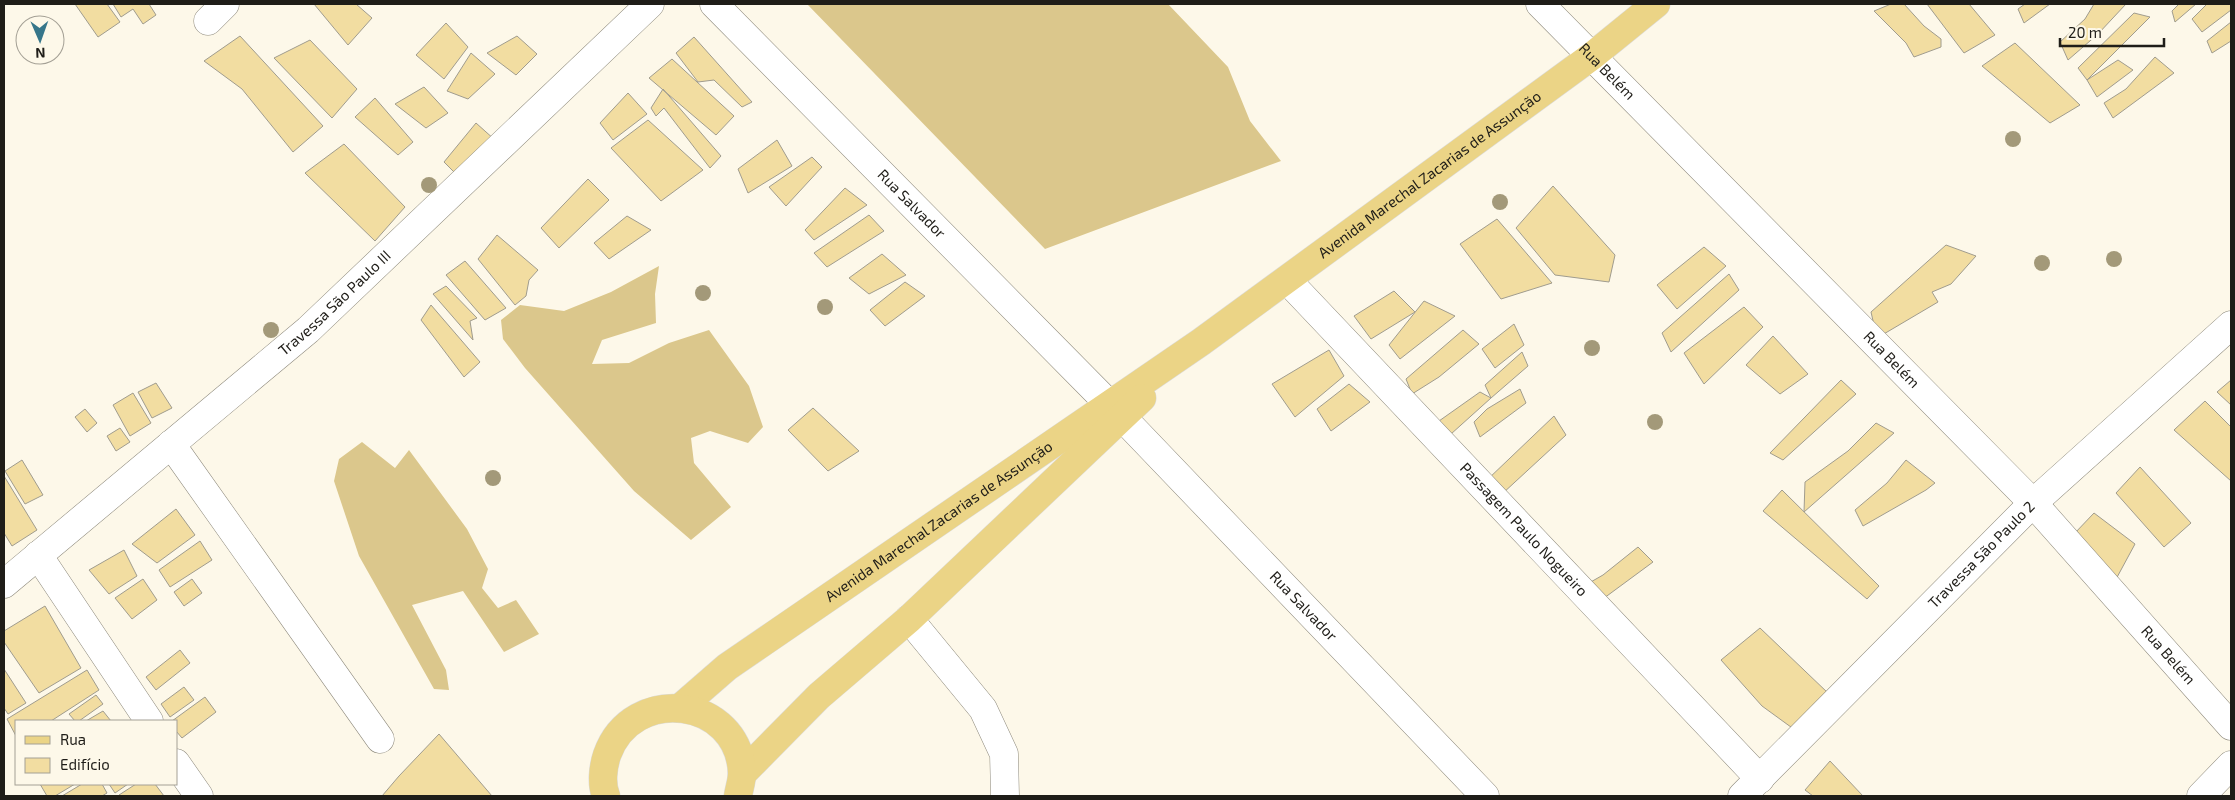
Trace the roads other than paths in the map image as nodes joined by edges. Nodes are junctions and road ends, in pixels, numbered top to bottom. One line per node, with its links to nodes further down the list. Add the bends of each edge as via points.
1 (650, 4): 9 (street, Travessa São Paulo III, via 308,330)
2 (714, 4): 8 (street, Rua Salvador)
3 (1540, 4): 5 (street, Rua Belém)
4 (1656, 4): 5 (main road, Avenida Marechal Zacarias de Assunção)
5 (1592, 56): 6 (main road, Avenida Marechal Zacarias de Assunção); 10 (street, Rua Belém)
6 (1287, 280): 8 (main road, Avenida Marechal Zacarias de Assunção, via 1201,342); 21 (street, Passagem Paulo Nogueiro)
7 (2231, 325): 10 (street, Travessa São Paulo 2)
8 (1116, 410): 13 (main road, Avenida Marechal Zacarias de Assunção); 14 (main road, Avenida Marechal Zacarias de Assunção, via 727,667); 25 (street, Rua Salvador)
9 (171, 444): 11 (street, Travessa São Paulo III); 17 (street)
10 (2033, 502): 16 (street, Rua Belém); 21 (street, Travessa São Paulo 2)
11 (38, 555): 12 (street, Travessa São Paulo III); 15 (street)
12 (4, 584)
13 (909, 619): 20 (main road, Avenida Marechal Zacarias de Assunção, via 819,696); 24 (street, via 983,709 1004,754)
14 (681, 707): 20 (main road, via 700,712 722,727 736,748); 23 (main road, via 654,709 630,721 612,741 603,767)
15 (148, 720)
16 (2231, 726)
17 (380, 739)
18 (2231, 765): 26 (street)
19 (178, 766): 22 (street)
20 (740, 785)
21 (1751, 787)
22 (198, 796)
23 (606, 796)
24 (1005, 796)
25 (1485, 796)
26 (2201, 796)

